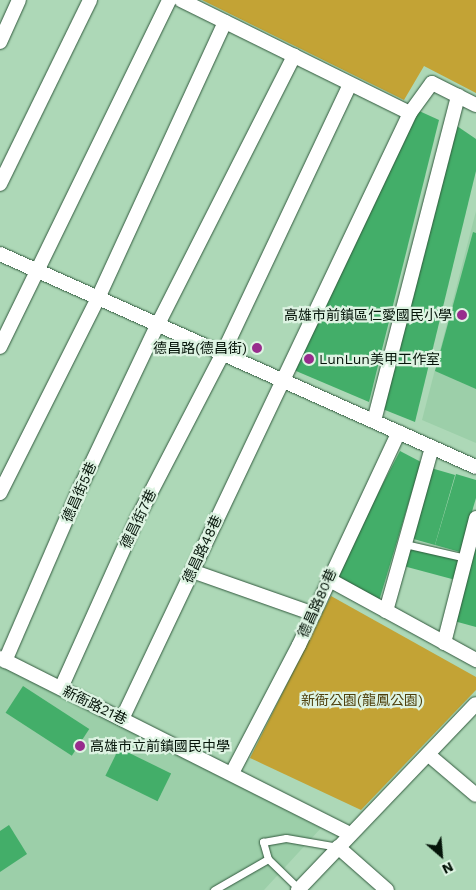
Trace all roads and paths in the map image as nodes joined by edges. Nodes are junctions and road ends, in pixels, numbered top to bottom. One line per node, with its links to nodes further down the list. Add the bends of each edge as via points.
1 (19, 0): 6 (street)
2 (90, 0): 12 (street)
3 (169, 0): 14 (street)
4 (181, 0): 5 (street)
5 (225, 22): 7 (street); 15 (street)
6 (0, 42)
7 (294, 56): 8 (street); 16 (street, 德昌街5巷)
8 (350, 84): 11 (street); 18 (street, 德昌街7巷)
9 (458, 96): 10 (street); 11 (street, 德昌路48巷, via 432,83); 20 (street)
10 (476, 105)
11 (410, 113): 19 (street, 德昌路48巷)
12 (0, 184)
13 (0, 254): 14 (street)
14 (36, 270): 15 (street); 17 (street)
15 (98, 298): 16 (street); 24 (street)
16 (158, 324): 18 (street); 33 (street, 德昌街5巷)
17 (0, 347)
18 (223, 354): 19 (street); 35 (street, 德昌街7巷, via 138,519)
19 (281, 379): 20 (street); 28 (street, 德昌路48巷)
20 (374, 421): 21 (street)
21 (399, 432): 22 (street); 29 (street, 德昌路80巷)
22 (432, 447): 23 (street); 26 (street)
23 (476, 467)
24 (0, 493)
25 (476, 518): 27 (street)
26 (405, 544): 27 (lane); 30 (street)
27 (466, 558): 32 (street)
28 (192, 571): 31 (street); 37 (street, 德昌路48巷)
29 (328, 579): 30 (street); 31 (street, 德昌路80巷)
30 (386, 611): 32 (street)
31 (311, 613): 39 (street, 德昌路80巷)
32 (444, 643): 34 (street)
33 (3, 660): 35 (street, 新衙路21巷)
34 (476, 660)
35 (61, 688): 37 (street, 新衙路21巷)
36 (476, 704): 38 (street)
37 (122, 719): 39 (street, 新衙路21巷)
38 (430, 756): 40 (street); 41 (street)
39 (232, 773): 41 (street, 新衙路21巷)
40 (476, 795)
41 (350, 834): 42 (street)
42 (338, 847): 43 (lane, via 286,838 263,842); 45 (street); 46 (street)
43 (268, 859): 44 (lane); 45 (lane)
44 (214, 890)
45 (298, 890)
46 (387, 890)

